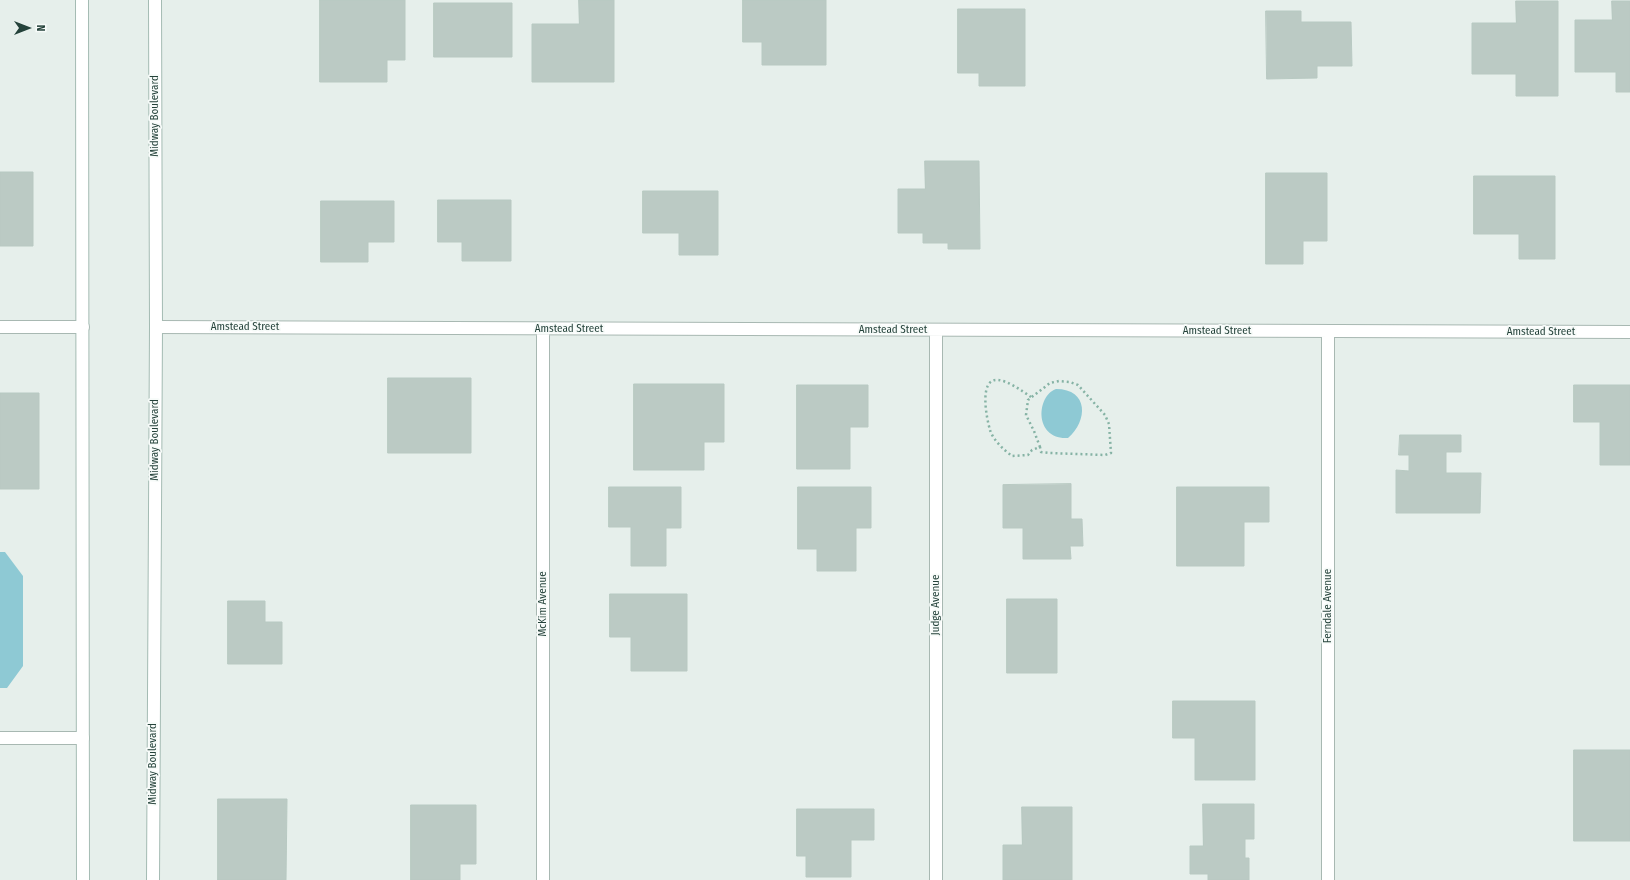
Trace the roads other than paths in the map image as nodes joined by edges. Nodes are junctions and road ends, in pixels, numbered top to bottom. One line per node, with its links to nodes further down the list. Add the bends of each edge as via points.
1 (82, 0): 4 (street)
2 (155, 0): 5 (street, Midway Boulevard)
3 (0, 327): 4 (street)
4 (84, 327): 11 (street)
5 (156, 327): 6 (street, Amstead Street); 13 (street, Midway Boulevard)
6 (544, 328): 7 (street, Amstead Street); 14 (street, McKim Avenue)
7 (936, 330): 8 (street, Amstead Street); 15 (street, Judge Avenue)
8 (1328, 331): 9 (street, Amstead Street); 16 (street, Ferndale Avenue)
9 (1630, 332)
10 (0, 738): 11 (street)
11 (83, 738): 12 (street)
12 (83, 880)
13 (153, 880)
14 (543, 880)
15 (936, 880)
16 (1328, 880)

